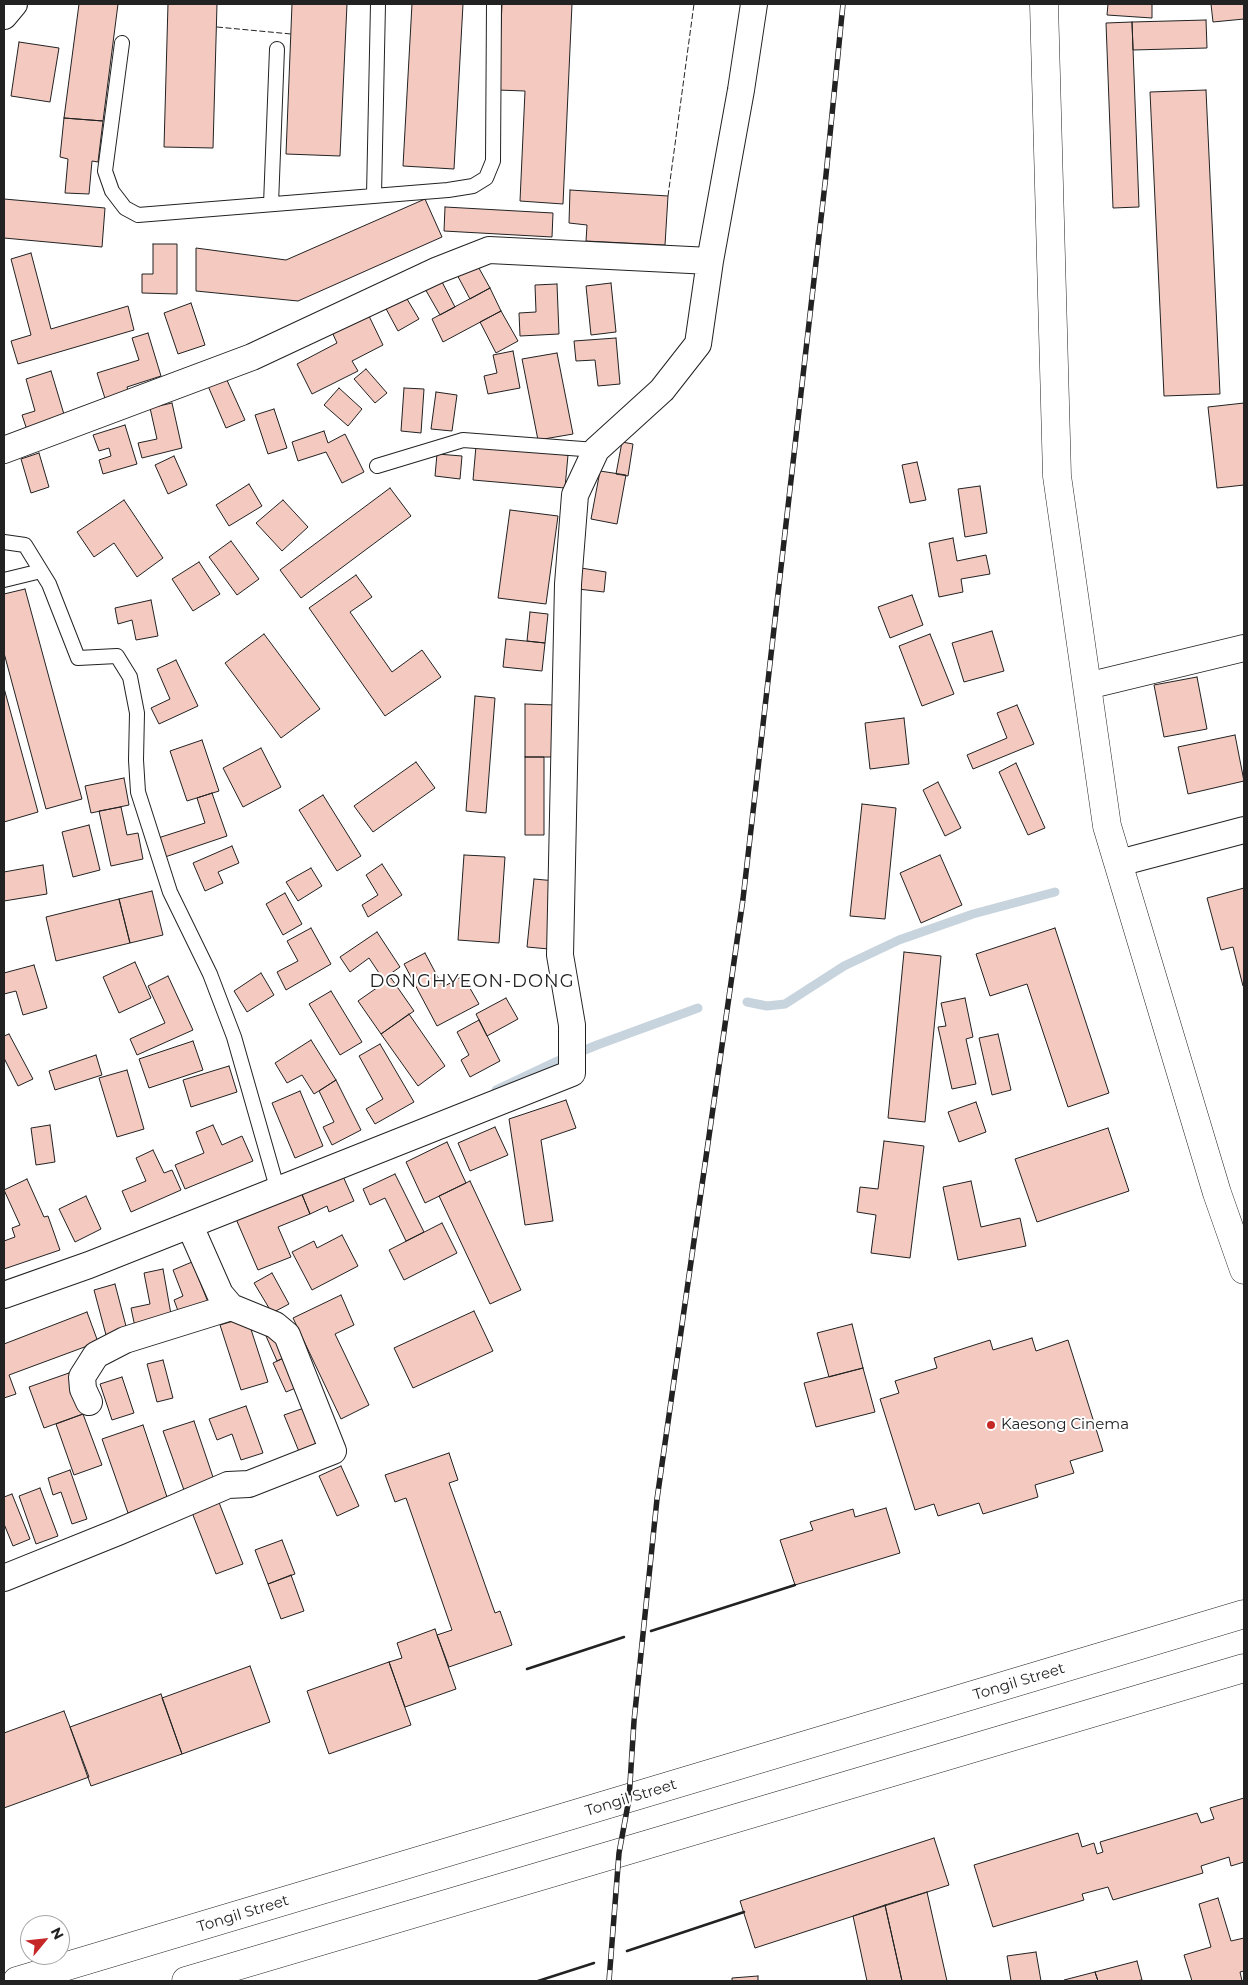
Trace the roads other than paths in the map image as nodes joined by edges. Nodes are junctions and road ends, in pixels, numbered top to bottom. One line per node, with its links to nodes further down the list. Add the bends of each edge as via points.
1 (14, 4): 6 (street)
2 (378, 4): 9 (lane)
3 (494, 4): 9 (lane, via 492,161 486,178 473,186 448,190)
4 (754, 4): 11 (street)
5 (1044, 4): 19 (main road, via 1057,476)
6 (4, 16)
7 (122, 43): 10 (lane, via 105,171 112,191 125,208 138,215)
8 (277, 49): 10 (lane)
9 (374, 195): 10 (lane)
10 (271, 204)
11 (710, 261): 12 (street, via 489,250 438,270 252,357); 13 (street, via 698,344 662,390)
12 (4, 450)
13 (596, 450): 14 (lane, via 463,440); 22 (street, via 575,495 568,584 560,955 572,1025 572,1073)
14 (377, 466)
15 (4, 542): 16 (lane, via 25,545)
16 (41, 571): 17 (lane); 22 (lane, via 78,658 117,656 130,677 137,714 138,792 170,892 210,974 234,1037)
17 (4, 580)
18 (1244, 648): 19 (street)
19 (1087, 686): 21 (main road, via 1107,826)
20 (1244, 830): 21 (street)
21 (1119, 863): 24 (main road)
22 (276, 1184): 23 (street)
23 (190, 1226): 25 (street); 26 (street, via 220,1294)
24 (1244, 1270)
25 (4, 1295)
26 (230, 1307): 27 (street, via 125,1340 96,1355 82,1377); 28 (street, via 275,1325 287,1335 333,1450 249,1484 228,1485)
27 (89, 1402)
28 (4, 1578)
29 (1244, 1614): 31 (main road, Tongil Street)
30 (1244, 1668): 32 (main road)
31 (17, 1981)
32 (186, 1981)

